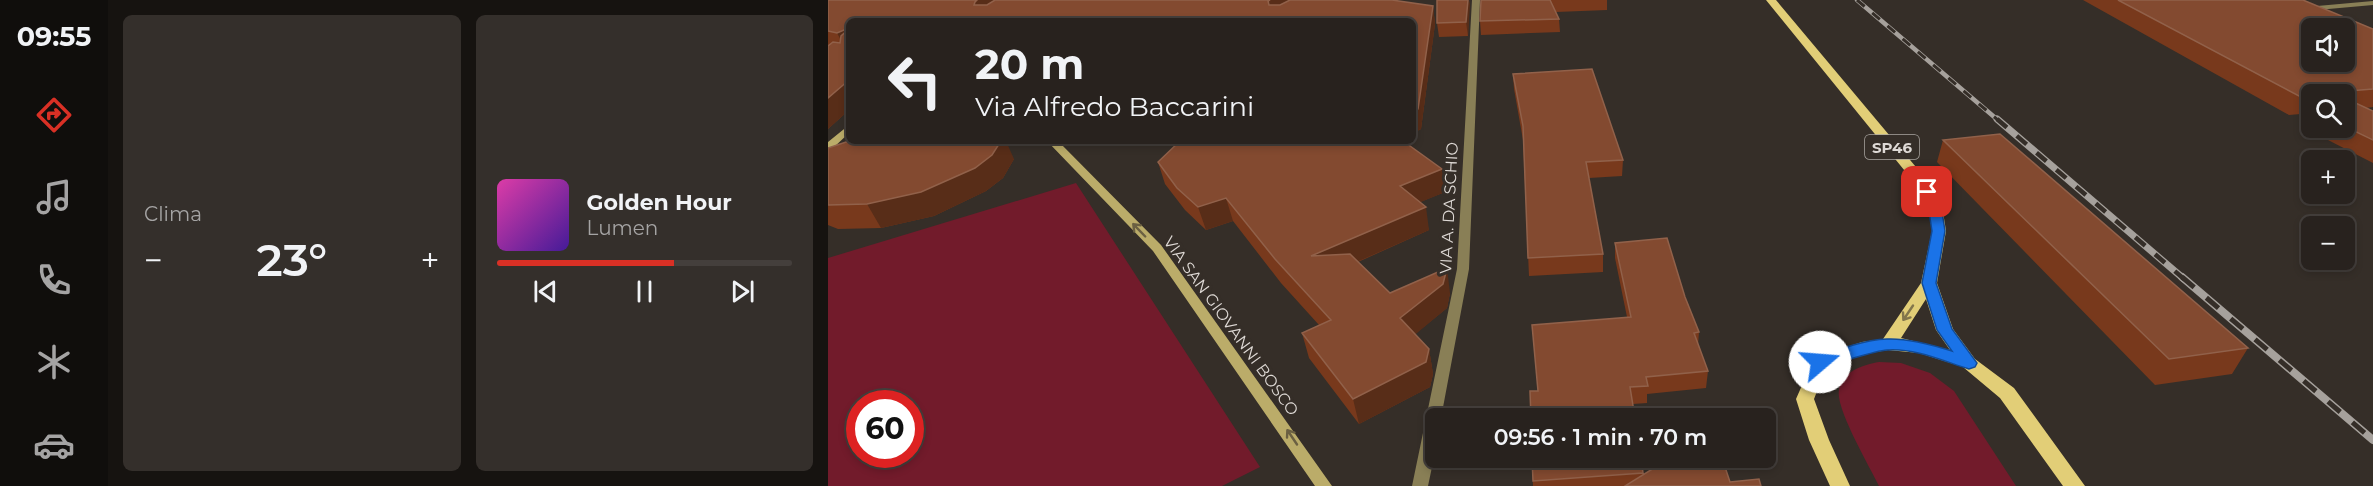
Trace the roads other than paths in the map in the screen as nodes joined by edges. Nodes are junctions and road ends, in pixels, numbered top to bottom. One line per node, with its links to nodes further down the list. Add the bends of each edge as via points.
1 (1476, 0): 15 (street, VIA A. DA SCHIO, via 1463,269)
2 (1771, 0): 11 (main road, SP46, via 1919,179 1935,205 1939,231)
3 (2373, 3): 5 (street)
4 (2296, 4): 5 (street)
5 (2306, 9): 6 (street)
6 (2325, 17)
7 (846, 131): 10 (street)
8 (846, 136): 10 (street)
9 (1055, 144): 14 (street, VIA SAN GIOVANNI BOSCO, one-way to 9, via 1157,248)
10 (828, 148)
11 (1929, 283): 12 (main road, SP46, one-way to 12); 13 (main road, SP46, via 1945,330)
12 (1888, 344): 13 (main road, via 1932,350); 16 (main road, via 1820,362 1805,399)
13 (1969, 363): 17 (main road, via 2007,393)
14 (1324, 486)
15 (1420, 486)
16 (1840, 486)
17 (2075, 486)

